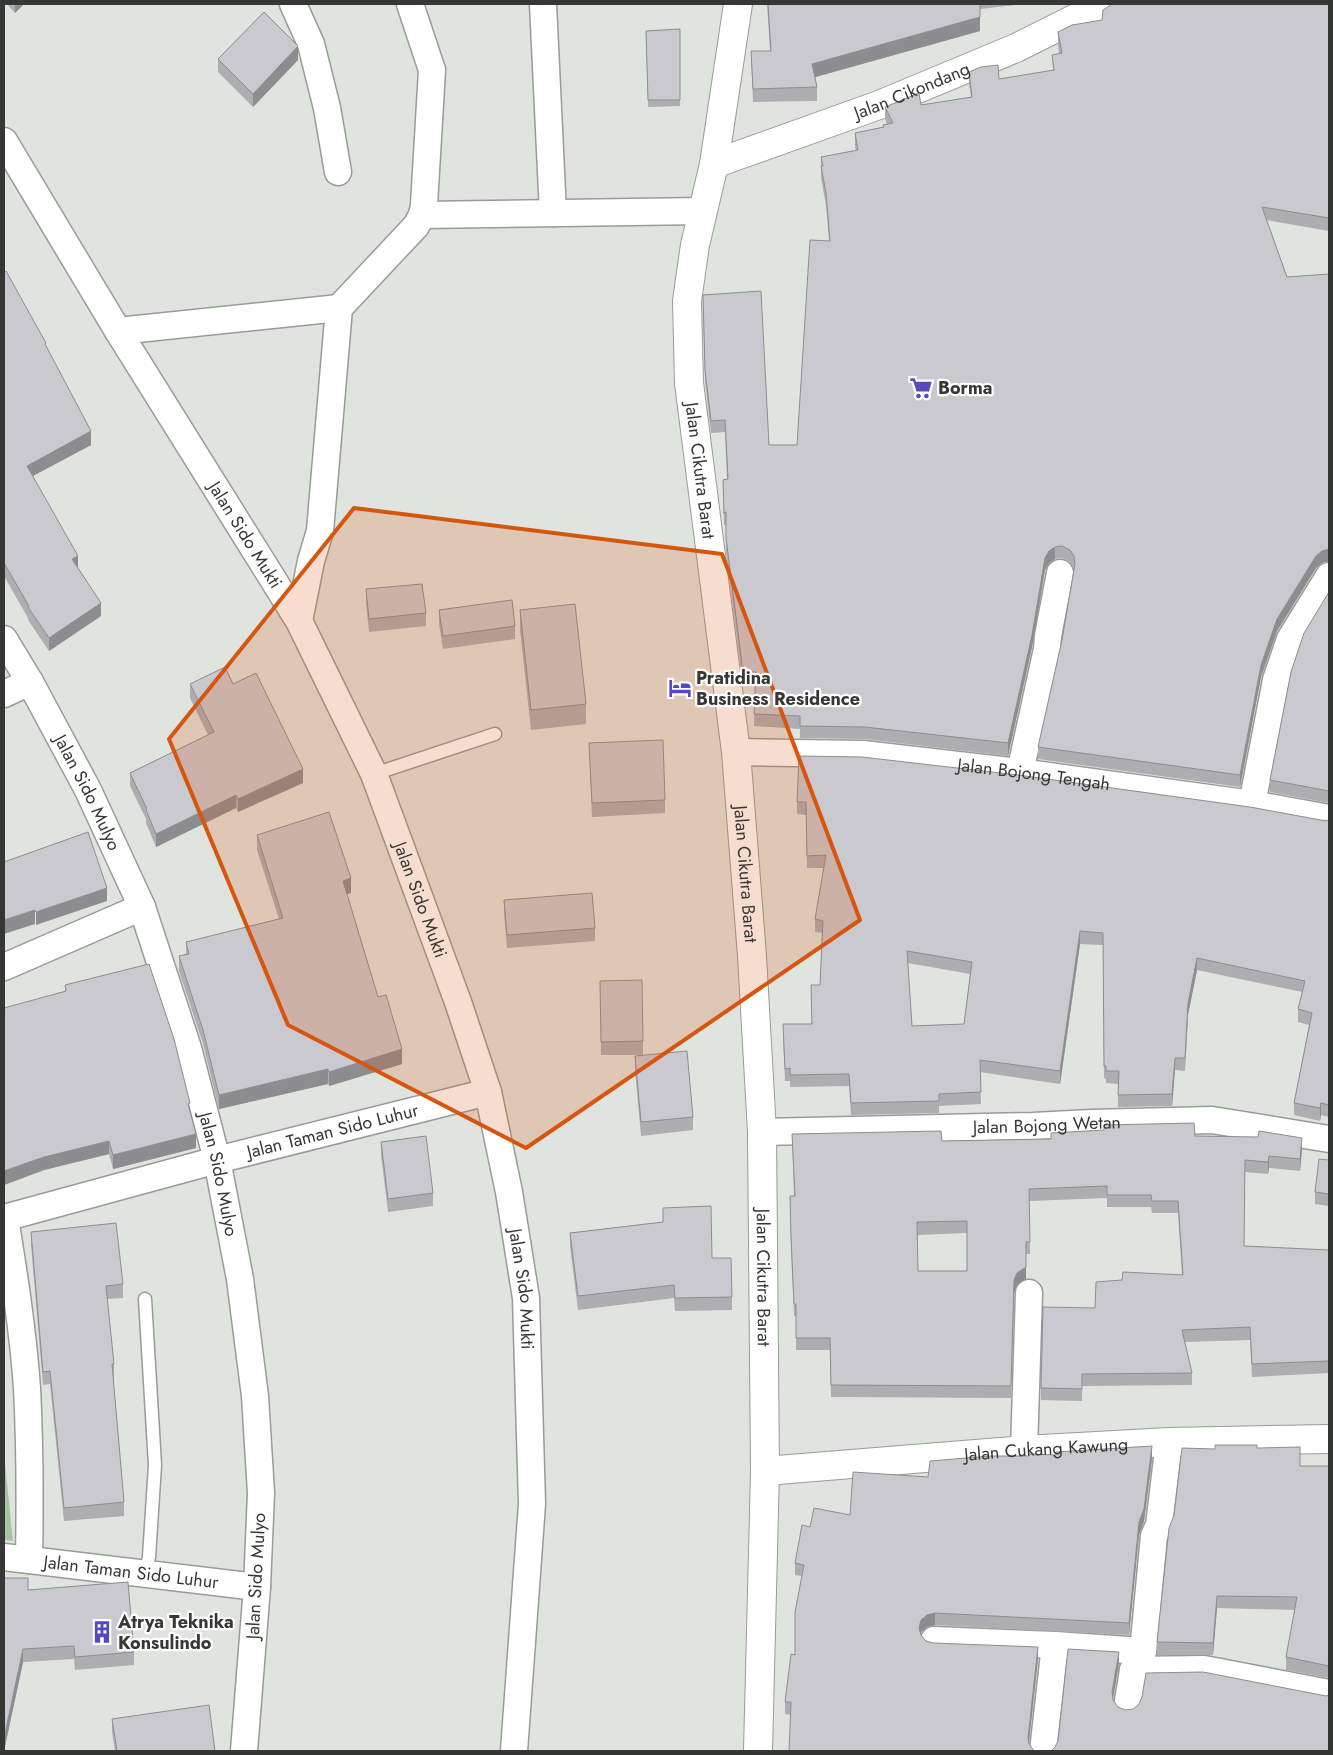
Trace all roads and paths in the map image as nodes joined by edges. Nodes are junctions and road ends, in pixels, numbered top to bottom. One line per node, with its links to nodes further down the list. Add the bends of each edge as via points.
1 (293, 4): 8 (street, via 311,44)
2 (410, 4): 11 (street, via 432,70)
3 (543, 4): 10 (street)
4 (738, 4): 7 (main road, Jalan Cikutra Barat)
5 (1104, 4): 7 (main road, Jalan Cikondang, via 1016,48 879,105)
6 (4, 141): 13 (street, Jalan Sido Mukti)
7 (714, 164): 9 (main road, Jalan Cikutra Barat)
8 (338, 172)
9 (703, 211): 10 (street); 21 (main road, Jalan Cikutra Barat, via 687,301 689,383)
10 (553, 213): 11 (street)
11 (422, 216): 12 (street)
12 (340, 308): 13 (street); 16 (street, via 320,531)
13 (118, 330): 16 (street, Jalan Sido Mukti)
14 (1060, 573): 22 (street)
15 (1329, 576): 24 (street, via 1290,639 1276,680)
16 (299, 621): 23 (street, Jalan Sido Mukti)
17 (4, 639): 18 (street, Jalan Sido Mulyo)
18 (30, 682): 19 (street); 26 (street, Jalan Sido Mulyo, via 88,790)
19 (4, 694)
20 (495, 734): 23 (lane)
21 (736, 752): 22 (street, Jalan Bojong Tengah, via 863,754); 29 (main road, Jalan Cikutra Barat)
22 (1020, 772): 24 (street, Jalan Bojong Tengah)
23 (374, 774): 28 (street, Jalan Sido Mukti)
24 (1252, 804): 25 (street, Jalan Bojong Tengah)
25 (1329, 818)
26 (142, 907): 27 (street); 31 (street, Jalan Sido Mulyo, via 188,1048)
27 (4, 967)
28 (488, 1092): 31 (street, Jalan Taman Sido Luhur); 49 (street, Jalan Sido Mukti, via 526,1298 532,1504)
29 (762, 1132): 30 (street, Jalan Bojong Wetan, via 1212,1120); 38 (main road, Jalan Cikutra Barat)
30 (1329, 1139)
31 (217, 1160): 32 (street, Jalan Taman Sido Luhur); 42 (street, Jalan Sido Mulyo, via 240,1279 255,1396 261,1493)
32 (5, 1218): 40 (street, via 18,1302 26,1387 30,1472)
33 (1030, 1293): 37 (street)
34 (145, 1299): 41 (lane, via 156,1465)
35 (1329, 1440): 36 (main road, Jalan Cukang Kawung)
36 (1169, 1442): 37 (main road, Jalan Cukang Kawung); 45 (street)
37 (1024, 1450): 38 (main road, Jalan Cukang Kawung)
38 (765, 1471): 50 (main road, Jalan Cikutra Barat)
39 (4, 1557): 40 (street, Jalan Taman Sido Luhur)
40 (29, 1560): 41 (street, Jalan Taman Sido Luhur)
41 (145, 1574): 42 (street, Jalan Taman Sido Luhur)
42 (257, 1587): 48 (street, Jalan Sido Mulyo)
43 (934, 1640): 44 (street)
44 (1054, 1645): 45 (street); 51 (street)
45 (1138, 1660): 46 (street); 47 (street)
46 (1329, 1693)
47 (1127, 1707)
48 (244, 1751)
49 (514, 1751)
50 (758, 1751)
51 (1043, 1751)

